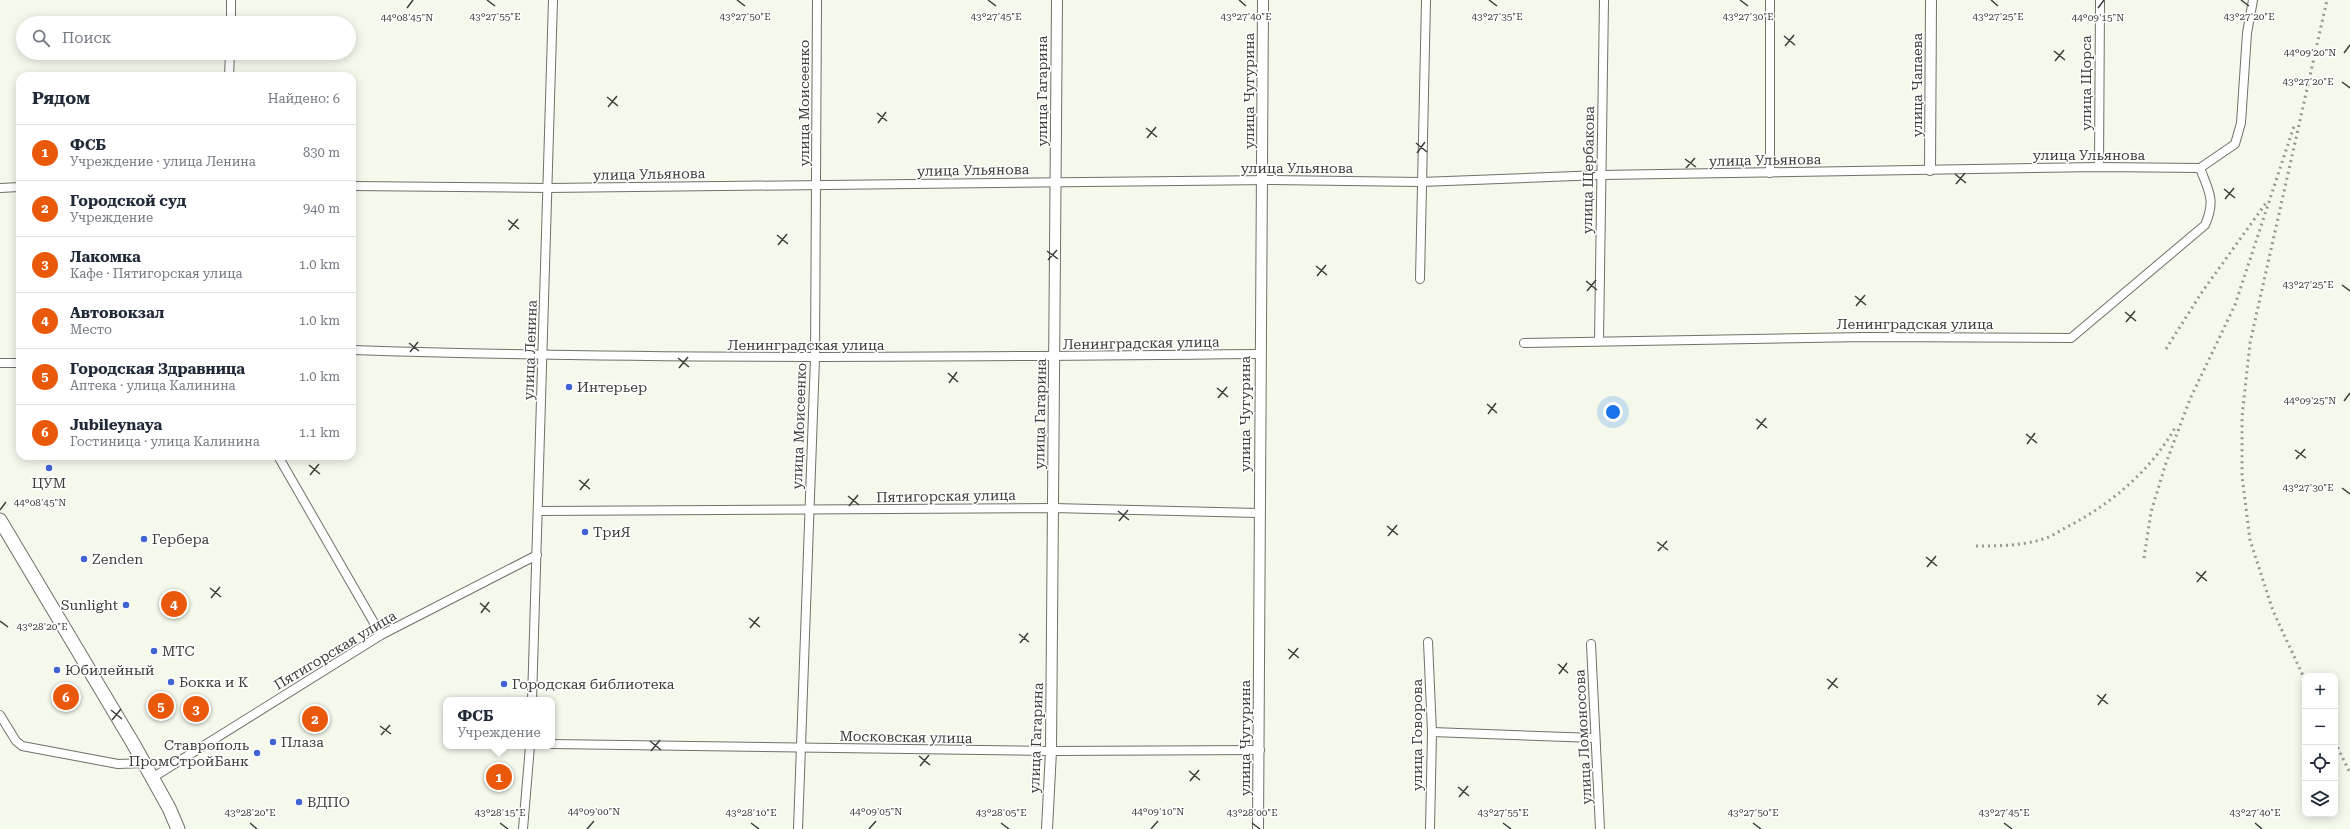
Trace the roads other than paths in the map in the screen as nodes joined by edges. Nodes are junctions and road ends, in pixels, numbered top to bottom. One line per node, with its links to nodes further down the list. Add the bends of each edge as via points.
1 (231, 0): 12 (street)
2 (553, 0): 27 (street, улица Ленина)
3 (817, 0): 23 (street, улица Моисеенко)
4 (1057, 0): 22 (street, улица Гагарина)
5 (1262, 0): 20 (street, улица Чугурина)
6 (1426, 0): 21 (street)
7 (1604, 0): 19 (street, улица Щербакова)
8 (1770, 0): 18 (street)
9 (1931, 0): 17 (street, улица Чапаева)
10 (2100, 0): 15 (street, улица Щорса)
11 (2253, 0): 16 (street, via 2247,33 2241,123 2234,144)
12 (231, 16)
13 (230, 60): 14 (street)
14 (229, 72)
15 (2099, 167): 16 (street, улица Ульянова); 17 (street, улица Ульянова)
16 (2200, 168): 29 (street, Ленинградская улица, via 2210,193 2212,209 2205,224 2071,338 1865,337)
17 (1930, 170): 18 (street, улица Ульянова)
18 (1770, 173): 19 (street, улица Ульянова)
19 (1601, 175): 21 (street, улица Ульянова); 29 (street, улица Щербакова)
20 (1262, 180): 21 (street, улица Ульянова); 22 (street, улица Ульянова); 32 (street, улица Чугурина)
21 (1421, 182): 28 (street)
22 (1056, 183): 23 (street, улица Ульянова); 34 (street, улица Гагарина)
23 (816, 185): 27 (street, улица Ульянова); 35 (street, улица Моисеенко)
24 (356, 186): 27 (street, улица Ульянова)
25 (0, 188): 26 (street)
26 (16, 188)
27 (548, 188): 33 (street, улица Ленина)
28 (1420, 279)
29 (1599, 341): 30 (street, Ленинградская улица)
30 (1524, 344)
31 (356, 350): 33 (street, Ленинградская улица)
32 (1260, 354): 34 (street, Ленинградская улица); 42 (street, улица Чугурина)
33 (543, 356): 35 (street, Ленинградская улица); 41 (street, улица Ленина)
34 (1055, 357): 35 (street, Ленинградская улица); 39 (street, улица Гагарина)
35 (815, 358): 40 (street, улица Моисеенко)
36 (16, 363): 37 (street)
37 (0, 364)
38 (280, 460): 45 (street)
39 (1053, 508): 40 (street, Пятигорская улица); 42 (street, Пятигорская улица); 56 (street, улица Гагарина)
40 (809, 510): 41 (street, Пятигорская улица); 53 (street, улица Моисеенко)
41 (538, 511): 44 (street, улица Ленина)
42 (1258, 513): 55 (street, улица Чугурина)
43 (0, 520): 57 (main road)
44 (536, 554): 45 (street, Пятигорская улица); 48 (street, улица Ленина)
45 (381, 635): 58 (street, Пятигорская улица)
46 (1428, 642): 50 (street, улица Говорова)
47 (1591, 644): 51 (street, улица Ломоносова)
48 (532, 697)
49 (0, 715): 57 (street, via 22,746 118,764)
50 (1432, 732): 51 (street); 64 (street, улица Говорова)
51 (1595, 738): 65 (street, улица Ломоносова)
52 (555, 744): 53 (street, Московская улица)
53 (802, 748): 56 (street, Московская улица); 61 (street, улица Моисеенко)
54 (530, 749): 60 (street)
55 (1260, 750): 56 (street, Московская улица); 63 (street, улица Чугурина)
56 (1051, 751): 62 (street, улица Гагарина)
57 (144, 763): 58 (main road)
58 (152, 778): 59 (main road)
59 (178, 829)
60 (523, 829)
61 (798, 829)
62 (1047, 829)
63 (1258, 829)
64 (1430, 829)
65 (1600, 829)

